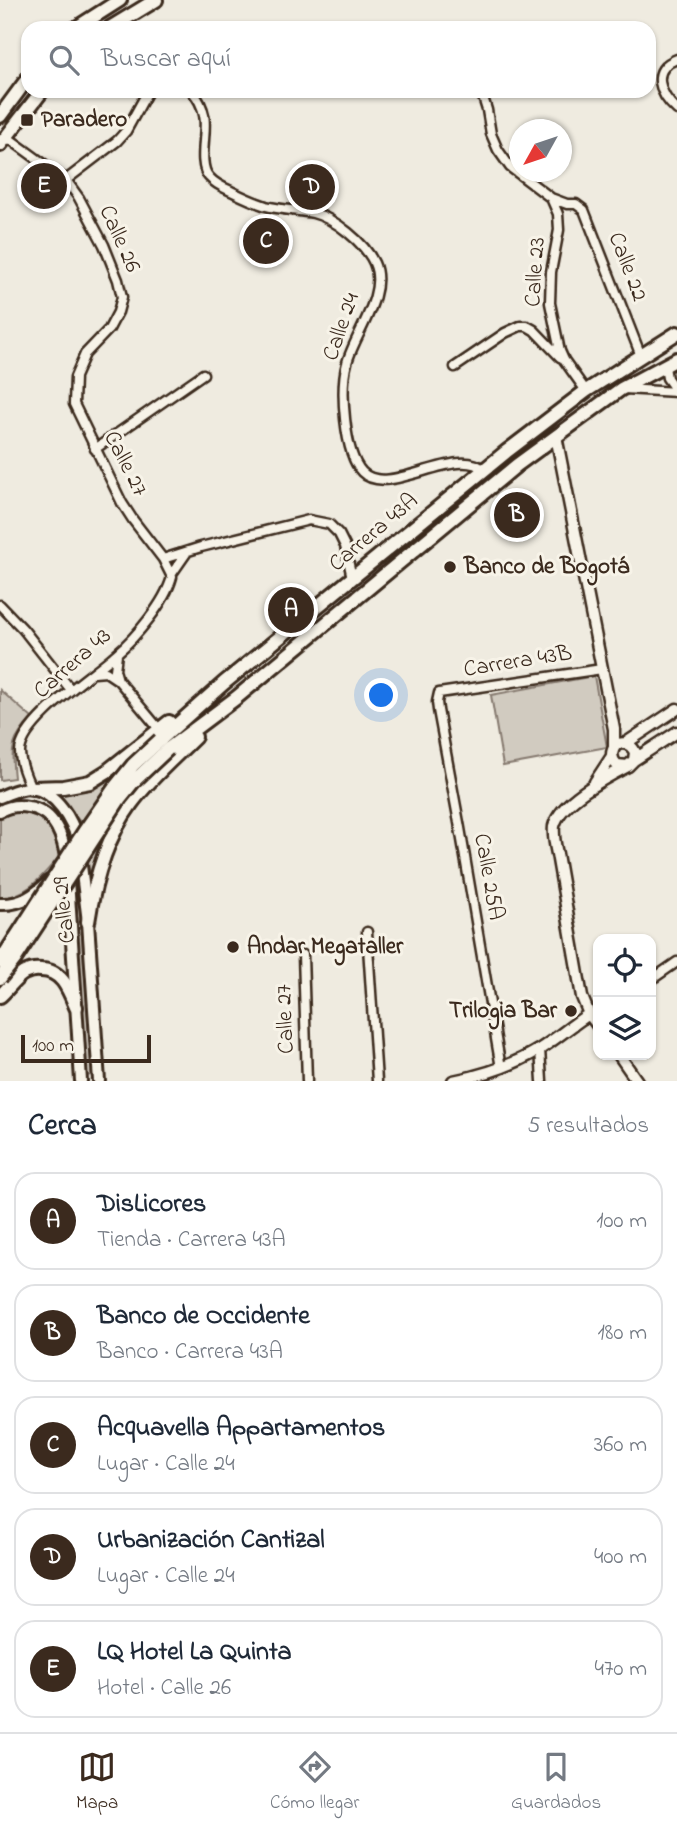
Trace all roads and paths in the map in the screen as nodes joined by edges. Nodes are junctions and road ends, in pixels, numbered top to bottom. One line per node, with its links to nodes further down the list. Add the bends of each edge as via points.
1 (120, 0): 3 (main road)
2 (156, 0): 4 (main road)
3 (87, 21)
4 (122, 21)
5 (677, 59): 11 (street, via 666,65 659,84)
6 (21, 88): 12 (main road)
7 (37, 98): 13 (main road)
8 (144, 98): 14 (street, via 117,141)
9 (198, 98): 33 (street, Calle 24, via 205,116 208,177 268,206 325,217 358,242 374,263 375,291 345,377 347,428 355,463 376,480 444,465 472,463)
10 (483, 98): 15 (street, Calle 23, via 491,134 509,167)
11 (677, 110)
12 (0, 116)
13 (4, 141): 14 (street, Calle 26)
14 (66, 180): 27 (street, Calle 26, via 104,245 122,297 109,329 85,354)
15 (551, 198): 16 (street, Calle 22); 17 (street, Calle 23)
16 (566, 204): 17 (street); 21 (street, Calle 22, via 584,210)
17 (558, 214): 20 (street, Calle 23, via 550,303)
18 (677, 333): 21 (main road, Carrera 43A)
19 (541, 336): 20 (street); 23 (street); 24 (street, via 520,326)
20 (555, 336): 23 (street, Calle 23)
21 (641, 356): 29 (main road, Carrera 43A)
22 (677, 359): 25 (main road, Carrera 43A)
23 (564, 360): 29 (street, Calle 23)
24 (455, 367)
25 (665, 367): 28 (main road, Carrera 43A); 30 (street)
26 (204, 374): 32 (street)
27 (75, 377): 32 (street, Calle 27, via 74,404)
28 (621, 389): 30 (street); 31 (main road, Carrera 43A)
29 (586, 391): 33 (main road, Carrera 43A)
30 (677, 392)
31 (556, 436): 40 (street); 45 (main road, Carrera 43A)
32 (94, 449): 35 (street, Calle 27, via 133,520)
33 (484, 470): 37 (main road, Carrera 43A)
34 (187, 552): 35 (street); 36 (street, Carrera 43); 37 (street, via 309,520 329,524 339,534)
35 (163, 559): 36 (street)
36 (171, 575): 39 (street, Carrera 43, via 158,604)
37 (352, 578): 48 (main road, Carrera 43A, via 224,683)
38 (0, 605): 43 (street)
39 (117, 654): 41 (street, Carrera 43); 42 (street)
40 (602, 669): 44 (street, Carrera 43B); 49 (street)
41 (94, 673): 42 (street, via 106,672); 43 (street, Carrera 43)
42 (118, 680): 48 (street)
43 (71, 690): 52 (street, Carrera 43, via 24,740 20,752)
44 (439, 693): 70 (street, Calle 25A, via 438,710)
45 (236, 698): 48 (main road, Carrera 43A); 57 (main road, via 129,806 102,862)
46 (677, 709): 49 (street)
47 (677, 732): 50 (street)
48 (163, 740): 52 (main road, via 90,782); 55 (main road, Carrera 43A, bridge, via 124,775); 63 (main road, Carrera 43A, bridge)
49 (619, 748): 50 (street, via 617,765); 50 (street, via 630,745 635,752); 51 (street)
50 (631, 763): 51 (street)
51 (593, 785): 66 (street, via 562,812 554,835 582,997)
52 (31, 788): 53 (main road); 57 (main road, Calle 29, via 53,799 75,830)
53 (0, 797)
54 (0, 811): 65 (main road, Calle 29, via 13,806 34,808 49,817 62,838)
55 (60, 869): 56 (main road, Calle 29, bridge, via 35,893 13,904); 60 (main road, Carrera 43A, bridge)
56 (0, 904)
57 (88, 922): 72 (main road, Calle 29)
58 (367, 932): 74 (street)
59 (303, 955): 73 (street, Calle 27)
60 (0, 961)
61 (677, 962): 62 (street)
62 (656, 977)
63 (0, 978)
64 (0, 996): 65 (main road, via 22,975 47,970 63,981)
65 (76, 1007): 71 (main road, Calle 29)
66 (593, 1012)
67 (593, 1014): 68 (street)
68 (540, 1049): 70 (street); 76 (street)
69 (622, 1060): 77 (street)
70 (500, 1068): 75 (street)
71 (81, 1081)
72 (99, 1081)
73 (307, 1081)
74 (377, 1081)
75 (453, 1081)
76 (542, 1081)
77 (637, 1081)

